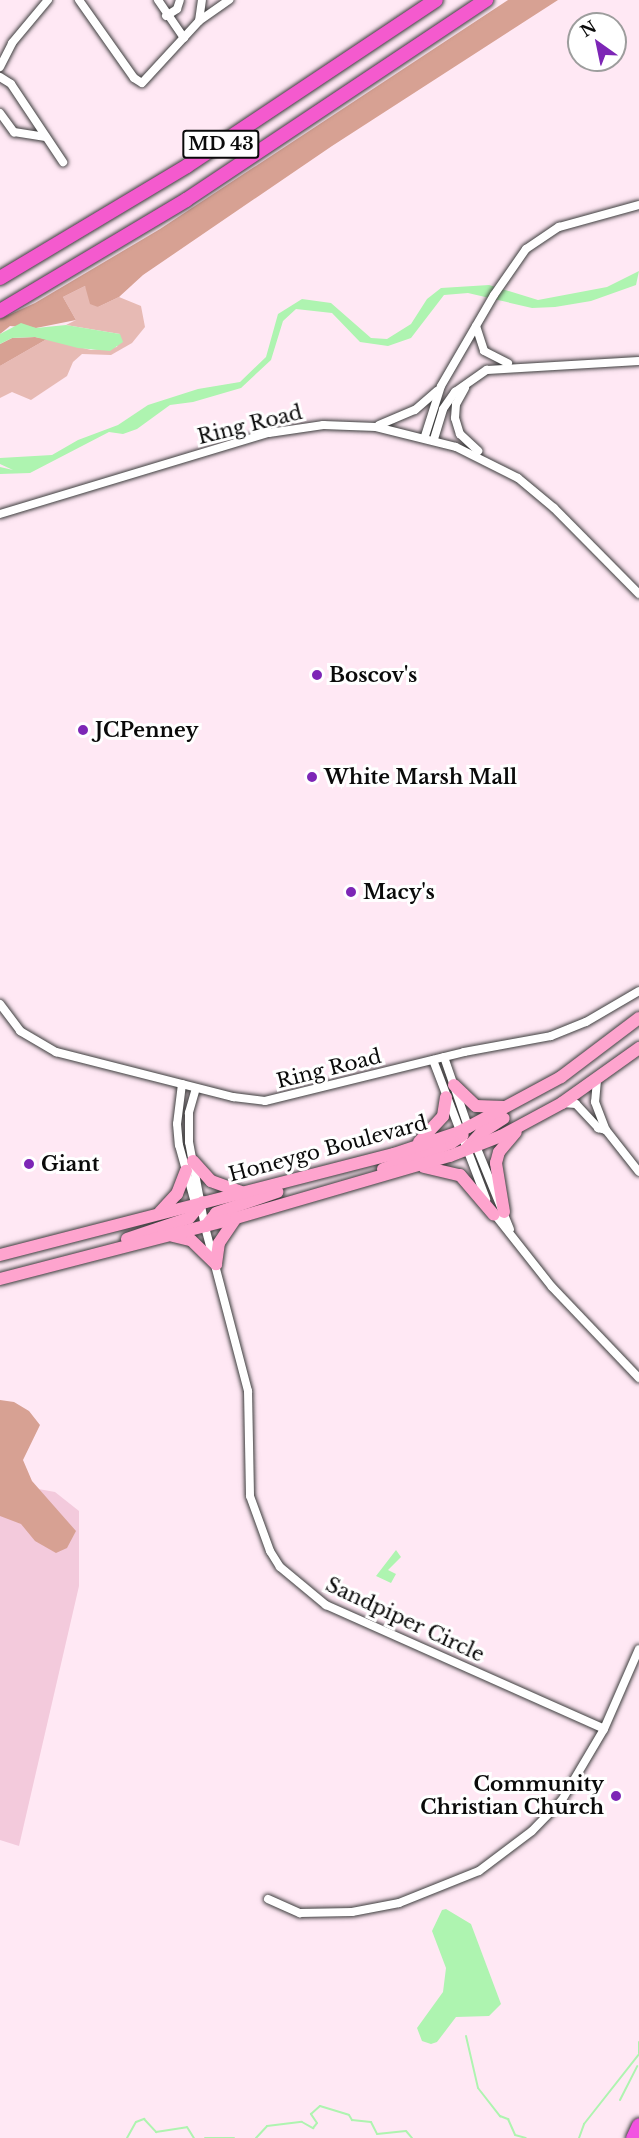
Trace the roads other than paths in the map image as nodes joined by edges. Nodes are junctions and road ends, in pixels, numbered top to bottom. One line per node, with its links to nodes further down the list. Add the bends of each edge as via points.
1 (48, 0): 14 (street, via 12,44)
2 (79, 0): 12 (street, via 138,82 145,81)
3 (158, 0): 10 (street)
4 (180, 0): 10 (street, via 177,9)
5 (202, 0): 11 (street)
6 (229, 0): 11 (street)
7 (436, 0): 20 (highway, MD 43, via 171,176)
8 (486, 0): 13 (highway, MD 43)
9 (497, 0): 13 (highway)
10 (166, 16): 12 (street)
11 (199, 21): 12 (street)
12 (184, 38)
13 (398, 59): 21 (highway, MD 43, via 178,205)
14 (0, 67)
15 (0, 77): 17 (street, via 11,84)
16 (0, 113): 17 (street, via 14,132)
17 (46, 137): 18 (street)
18 (63, 162)
19 (639, 205): 22 (street, via 550,231 526,249)
20 (0, 278)
21 (0, 310)
22 (476, 326): 24 (street, via 484,351); 26 (street)
23 (639, 361): 24 (street, via 578,367)
24 (518, 366): 25 (street, via 495,368)
25 (471, 378): 28 (street, via 448,401); 29 (street, via 460,396 455,418 465,440)
26 (441, 386): 27 (street, via 415,410); 28 (street)
27 (376, 427): 28 (street, Ring Road); 30 (street, Ring Road, via 312,426 269,433)
28 (429, 437): 29 (street, Ring Road)
29 (490, 461): 31 (street, Ring Road, via 539,494)
30 (0, 514)
31 (639, 594)
32 (639, 991): 36 (street, Ring Road, via 562,1032)
33 (1, 1007): 40 (street, Ring Road, via 20,1031 48,1048)
34 (639, 1018): 38 (main road, Honeygo Boulevard)
35 (639, 1048): 39 (main road, Honeygo Boulevard)
36 (444, 1057): 37 (street, Ring Road); 41 (street)
37 (433, 1060): 42 (street, Ring Road, via 274,1101 243,1100); 43 (street)
38 (561, 1077): 45 (main road, Honeygo Boulevard); 48 (main road)
39 (597, 1080): 44 (main road, Honeygo Boulevard); 47 (street, via 595,1102)
40 (182, 1084): 42 (street, Ring Road); 51 (street, via 177,1124)
41 (454, 1085): 45 (main road, via 476,1106); 48 (street)
42 (196, 1088): 51 (street, via 188,1129)
43 (446, 1097): 48 (street); 49 (main road, via 443,1116 435,1129)
44 (562, 1103): 46 (main road, Honeygo Boulevard); 47 (street, via 576,1104 598,1128)
45 (511, 1106): 48 (main road, Honeygo Boulevard)
46 (526, 1122): 48 (main road, Honeygo Boulevard); 57 (main road, via 499,1152 495,1176)
47 (606, 1130): 53 (street)
48 (467, 1140): 49 (main road, Honeygo Boulevard); 52 (main road, Honeygo Boulevard); 54 (main road, via 376,1171); 57 (street); 57 (street)
49 (409, 1149): 50 (main road, Honeygo Boulevard)
50 (355, 1164): 55 (main road, Honeygo Boulevard); 60 (main road, via 216,1213)
51 (190, 1166): 55 (main road, via 211,1181); 56 (street); 58 (main road, via 177,1194)
52 (417, 1167): 54 (main road, Honeygo Boulevard); 57 (main road, via 460,1175)
53 (639, 1172)
54 (359, 1183): 59 (main road, Honeygo Boulevard)
55 (245, 1192): 56 (main road, Honeygo Boulevard)
56 (199, 1206): 58 (main road, Honeygo Boulevard); 60 (street, Sandpiper Circle); 63 (main road)
57 (499, 1213): 66 (street, via 552,1287)
58 (157, 1214): 62 (main road, Honeygo Boulevard)
59 (236, 1218): 60 (main road, Honeygo Boulevard); 64 (main road, via 219,1243)
60 (205, 1227): 61 (main road, Honeygo Boulevard); 64 (street, Sandpiper Circle)
61 (168, 1235): 63 (main road, Honeygo Boulevard); 64 (main road, via 190,1240)
62 (0, 1255)
63 (90, 1256): 65 (main road, Honeygo Boulevard)
64 (216, 1264): 68 (street, Sandpiper Circle, via 248,1391 253,1510 280,1567 326,1605)
65 (1, 1279)
66 (639, 1378)
67 (639, 1649): 68 (street)
68 (604, 1729): 69 (street, via 562,1800 532,1831 479,1871 399,1903 352,1912 300,1913)
69 (268, 1899)
70 (639, 2125): 71 (highway)
71 (633, 2138)

